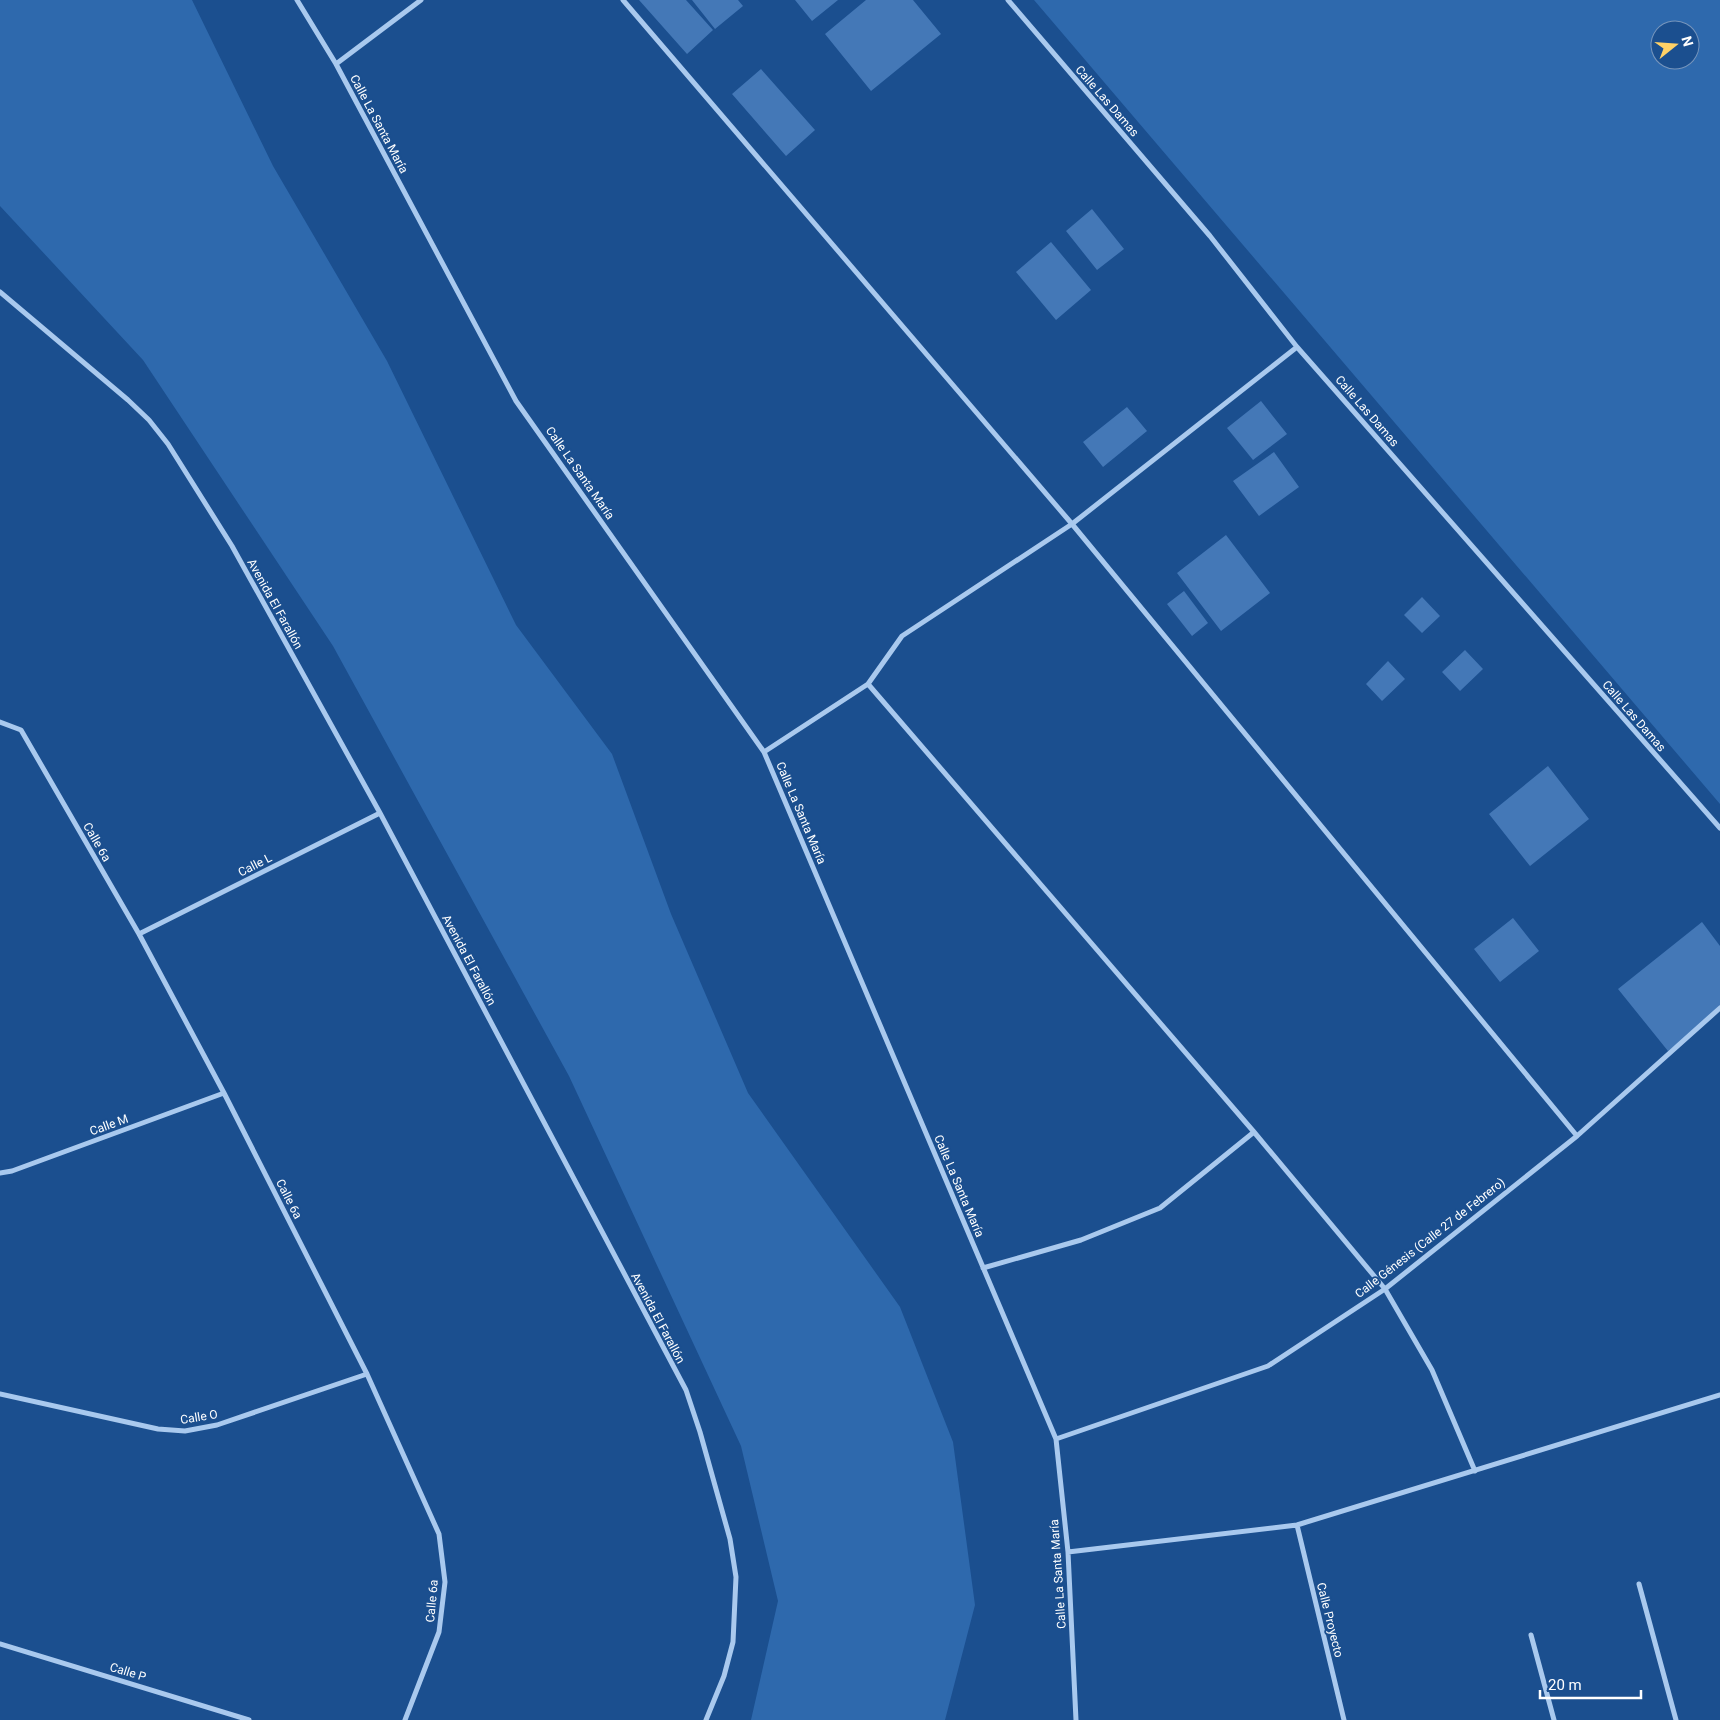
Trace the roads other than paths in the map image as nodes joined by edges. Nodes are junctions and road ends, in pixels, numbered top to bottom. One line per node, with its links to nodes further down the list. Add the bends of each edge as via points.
1 (297, 0): 5 (street, Calle La Santa María)
2 (421, 0): 5 (street)
3 (623, 0): 8 (street)
4 (1008, 0): 7 (street, Calle Las Damas, via 1210,236)
5 (336, 64): 11 (street, Calle La Santa María, via 516,400)
6 (0, 292): 12 (street, Avenida El Farallón, via 128,400 168,444 232,546)
7 (1297, 347): 8 (street); 13 (street, Calle Las Damas)
8 (1072, 524): 9 (street, via 902,636); 18 (street)
9 (868, 684): 11 (street); 17 (street)
10 (1, 722): 14 (street, Calle 6a, via 21,730)
11 (764, 752): 20 (street, Calle La Santa María)
12 (380, 813): 14 (street, Calle L); 34 (street, Avenida El Farallón, via 694,1410 730,1539 736,1576 734,1642)
13 (1720, 828)
14 (139, 934): 16 (street, Calle 6a)
15 (1720, 1008): 18 (street, Calle Génesis (Calle 27 de Febrero))
16 (224, 1093): 19 (street, Calle M, via 12,1171); 22 (street, Calle 6a)
17 (1254, 1132): 20 (street, via 1160,1208 1081,1240); 21 (street)
18 (1577, 1136): 21 (street, Calle Génesis (Calle 27 de Febrero))
19 (0, 1172)
20 (983, 1268): 25 (street, Calle La Santa María)
21 (1385, 1289): 25 (street, Calle Génesis (Calle 27 de Febrero), via 1268,1366); 26 (street, via 1432,1370)
22 (367, 1374): 23 (street, Calle O, via 217,1425 185,1431 158,1429); 33 (street, Calle 6a, via 439,1534 445,1582 439,1632)
23 (0, 1394)
24 (1720, 1395): 26 (street)
25 (1056, 1439): 28 (street, Calle La Santa María)
26 (1475, 1471): 27 (street)
27 (1297, 1525): 28 (street); 36 (street, Calle Proyecto)
28 (1068, 1552): 35 (street, Calle La Santa María)
29 (1639, 1584): 38 (street)
30 (1531, 1636): 37 (street)
31 (0, 1644): 32 (street, Calle P)
32 (249, 1720)
33 (404, 1720)
34 (706, 1720)
35 (1076, 1720)
36 (1344, 1720)
37 (1554, 1720)
38 (1676, 1720)

